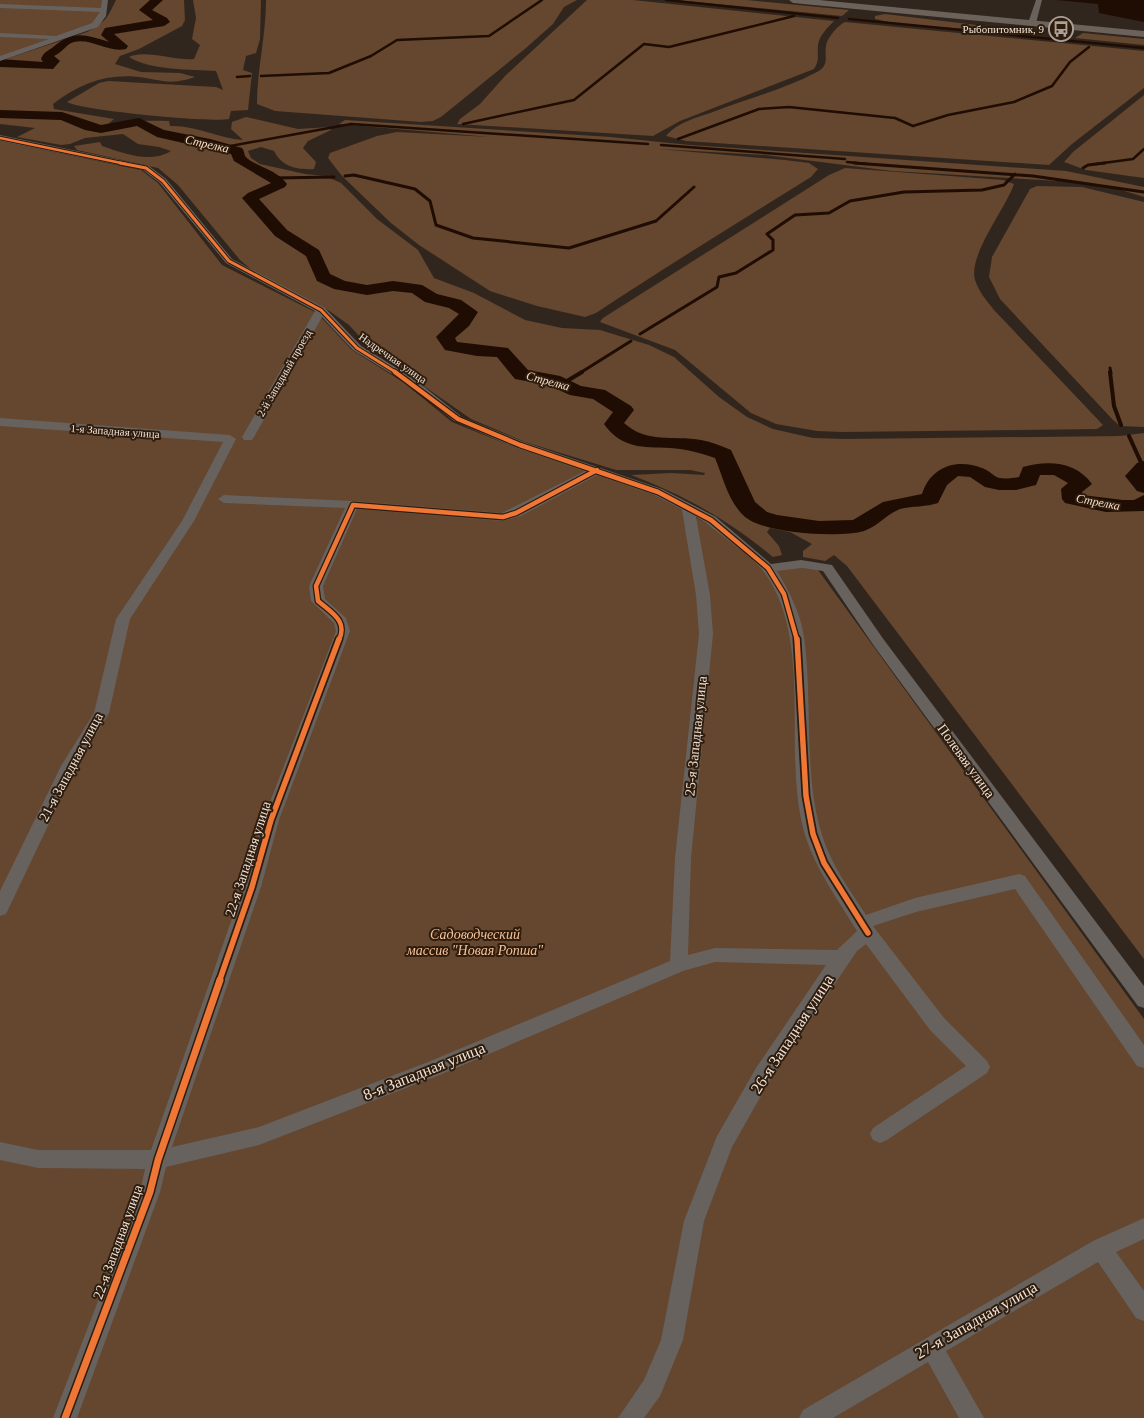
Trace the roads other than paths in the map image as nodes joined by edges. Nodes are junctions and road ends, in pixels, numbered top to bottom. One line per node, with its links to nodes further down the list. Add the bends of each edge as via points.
1 (105, 0): 6 (street)
2 (793, 0): 4 (main road)
3 (1039, 0): 7 (street)
4 (857, 3): 7 (main road)
5 (0, 6): 6 (street)
6 (105, 10): 10 (street, via 95,25)
7 (1032, 23): 8 (main road)
8 (1144, 34)
9 (0, 35): 10 (street)
10 (62, 38): 11 (street)
11 (0, 59)
12 (0, 138): 13 (street, Надречная улица, via 146,168 163,181 229,261)
13 (321, 310): 15 (street, 2-й Западный проезд); 17 (street, Надречная улица, via 357,348 408,380 458,419)
14 (0, 422): 16 (street, 1-я Западная улица)
15 (248, 437)
16 (230, 439): 22 (street, 21-я Западная улица, via 188,521 123,619 101,713 69,766)
17 (597, 470): 19 (street, via 503,518); 20 (street, Надречная улица, via 658,492)
18 (224, 499): 19 (street)
19 (354, 505): 30 (street, 22-я Западная улица, via 316,586 318,602 341,621 343,631 271,820 252,888)
20 (688, 507): 21 (street, Надречная улица, via 711,520); 25 (street, 25-я Западная улица, via 703,595 706,634 683,858)
21 (768, 568): 23 (street, Надречная улица, via 784,594 797,636 806,796 813,834 824,862); 26 (street, Полевая улица, via 801,564 827,568)
22 (0, 909)
23 (865, 928): 24 (street, 26-я Западная улица); 27 (street, via 915,905 1019,880); 28 (street, via 937,1024 980,1067)
24 (841, 958): 25 (street, 8-я Западная улица, via 716,955); 36 (street, 26-я Западная улица, via 764,1074 724,1143 694,1221 672,1340 652,1388)
25 (679, 965): 30 (street, 8-я Западная улица, via 434,1068 259,1136)
26 (1144, 1000)
27 (1144, 1060)
28 (880, 1134)
29 (0, 1151): 30 (street, 8-я Западная улица, via 38,1159)
30 (158, 1160): 35 (street, 22-я Западная улица, via 150,1192)
31 (1144, 1228): 32 (street, 27-я Западная улица)
32 (1101, 1248): 33 (street); 34 (street, 27-я Западная улица)
33 (1144, 1310)
34 (931, 1346): 37 (street, 27-я Западная улица); 38 (street)
35 (65, 1418)
36 (630, 1418)
37 (811, 1418)
38 (972, 1418)

